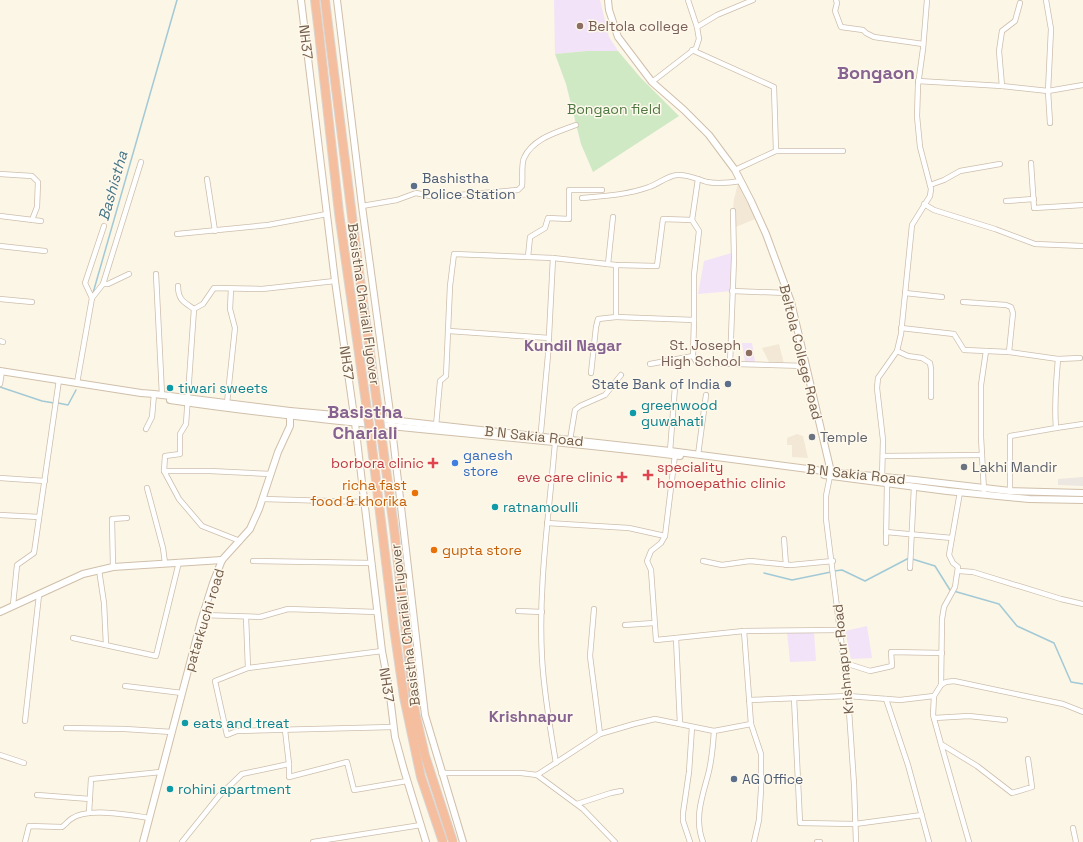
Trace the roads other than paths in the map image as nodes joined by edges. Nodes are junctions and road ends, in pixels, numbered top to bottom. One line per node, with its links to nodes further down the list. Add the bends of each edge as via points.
1 (301, 0): 41 (street, NH37)
2 (315, 0): 219 (highway, Basistha Chariali Flyover, bridge, via 339,213 372,438 404,697 421,777)
3 (325, 0): 220 (highway, Basistha Chariali Flyover, bridge, via 392,513 415,712 429,769)
4 (608, 0): 16 (street, Beltola College Road, via 618,37)
5 (688, 0): 12 (street)
6 (753, 0): 12 (street, via 717,15)
7 (836, 0): 13 (street, via 835,11 841,27 863,30 874,37)
8 (927, 0): 13 (street)
9 (1046, 0): 19 (street, via 1051,29)
10 (336, 1): 39 (street)
11 (1020, 3): 18 (street, via 1015,21 1002,31 999,51)
12 (697, 27): 14 (street, via 699,40 696,48)
13 (924, 44): 15 (street)
14 (692, 50): 16 (street); 22 (street, via 774,87)
15 (918, 81): 18 (street); 32 (street, via 917,116 920,147)
16 (652, 82): 27 (street, Beltola College Road, via 709,136)
17 (1083, 85): 19 (street)
18 (1002, 86): 19 (street)
19 (1048, 91): 20 (street)
20 (1050, 123)
21 (576, 125): 39 (street, via 534,144 523,159 522,186 518,190 435,197 416,193 397,200)
22 (776, 151): 23 (street); 27 (street)
23 (843, 151)
24 (141, 162): 60 (street)
25 (1031, 163): 35 (street)
26 (1000, 164): 32 (street, via 960,171)
27 (735, 170): 31 (street, Beltola College Road)
28 (0, 174): 44 (street, via 32,176 38,182 37,207)
29 (207, 179): 48 (street)
30 (698, 179): 31 (street, via 726,184); 34 (street, via 683,174 674,175 649,187 630,192); 45 (street)
31 (740, 181): 64 (street, Beltola College Road, via 766,234)
32 (930, 184): 37 (street, via 930,196)
33 (602, 190): 53 (street, via 570,190 569,219 548,218 545,228 530,237)
34 (582, 198)
35 (1034, 199): 36 (street); 38 (street, via 1034,208)
36 (1006, 200)
37 (924, 204): 51 (street, via 934,210 1035,244); 65 (street, via 912,225)
38 (1083, 205)
39 (362, 206): 101 (street)
40 (733, 211): 63 (street)
41 (327, 214): 48 (street, via 268,226); 59 (street, NH37)
42 (0, 216): 44 (street)
43 (613, 217): 55 (street)
44 (32, 220): 46 (street)
45 (692, 220): 56 (street, via 663,219 657,266); 73 (street, via 699,231 694,275)
46 (41, 221)
47 (104, 226): 67 (street, via 85,283)
48 (215, 231): 49 (street)
49 (177, 234)
50 (0, 246): 52 (street)
51 (1083, 246)
52 (45, 251)
53 (528, 257): 54 (street); 75 (street, via 454,254)
54 (553, 258): 55 (street); 76 (street)
55 (608, 264): 56 (street)
56 (616, 264): 72 (street)
57 (129, 274): 60 (street)
58 (156, 274): 93 (street)
59 (335, 281): 62 (street, via 262,289); 100 (street, NH37)
60 (103, 284): 67 (street)
61 (178, 286): 71 (street, via 178,294)
62 (231, 289): 71 (street, via 214,288 202,304); 98 (street, via 230,309 235,328)
63 (732, 291): 64 (street); 84 (street)
64 (787, 293): 85 (street, Beltola College Road)
65 (905, 293): 66 (street); 74 (street)
66 (942, 297)
67 (92, 298): 90 (street)
68 (0, 299): 69 (street)
69 (32, 302)
70 (963, 302): 79 (street, via 1011,307 1013,313)
71 (194, 309): 97 (street)
72 (616, 317): 73 (street); 87 (street, via 598,319)
73 (694, 320): 80 (street)
74 (901, 328): 77 (street); 78 (street, via 954,334 964,350)
75 (449, 331): 76 (street); 103 (street, via 446,376 440,381)
76 (549, 338): 106 (street)
77 (897, 351): 96 (street, via 930,363); 113 (street, via 878,378)
78 (986, 351): 79 (street); 112 (street, via 982,385)
79 (1009, 352): 81 (street)
80 (693, 356): 83 (street); 84 (street, via 697,363)
81 (1058, 358): 82 (street); 104 (street, via 1054,411)
82 (1080, 358)
83 (650, 364)
84 (730, 364): 85 (street)
85 (806, 366): 116 (street, Beltola College Road)
86 (1, 371): 89 (street); 91 (street)
87 (591, 373)
88 (621, 374): 107 (street, via 605,394 575,410)
89 (59, 380): 90 (street); 118 (street)
90 (77, 383): 95 (street)
91 (0, 384)
92 (675, 388): 109 (street)
93 (162, 395): 95 (street); 97 (street)
94 (706, 395): 110 (street)
95 (154, 396): 97 (street); 105 (street, via 152,417)
96 (931, 397)
97 (188, 400): 98 (street); 99 (street); 114 (street, via 186,424 180,434 180,454 165,456)
98 (228, 403): 99 (street)
99 (290, 413): 100 (street); 115 (street, patarkuchi road, via 290,426)
100 (355, 420): 101 (street); 128 (street, NH37)
101 (391, 423): 103 (street, B N Sakia Road); 108 (street, B N Sakia Road); 201 (street, via 425,715)
102 (1083, 424): 104 (street)
103 (436, 426): 107 (street, B N Sakia Road)
104 (1056, 428): 124 (street, via 1010,436)
105 (146, 429)
106 (541, 431)
107 (570, 440): 109 (street, B N Sakia Road)
108 (555, 443): 111 (street, B N Sakia Road); 132 (street)
109 (670, 450): 110 (street, B N Sakia Road)
110 (698, 454): 116 (street, B N Sakia Road)
111 (675, 455): 116 (street, B N Sakia Road); 135 (street)
112 (982, 455): 113 (street); 122 (street)
113 (883, 456): 119 (street)
114 (164, 471): 115 (street); 138 (street, via 179,499 202,526)
115 (271, 474): 126 (street, patarkuchi road)
116 (830, 474): 119 (street, B N Sakia Road); 144 (street, Krishnapur Road, via 826,511)
117 (0, 478): 118 (street)
118 (44, 481): 130 (street)
119 (884, 481): 120 (street, B N Sakia Road); 122 (street, B N Sakia Road); 133 (street)
120 (914, 487): 123 (street, B N Sakia Road); 134 (street)
121 (147, 488): 145 (street)
122 (984, 491): 123 (street, B N Sakia Road); 124 (street, B N Sakia Road); 127 (street, B N Sakia Road, via 1029,499)
123 (960, 492): 136 (street)
124 (1010, 492): 125 (street, B N Sakia Road)
125 (1083, 493)
126 (262, 499): 128 (street); 138 (street, patarkuchi road, via 250,529)
127 (1083, 500)
128 (364, 502): 146 (street, NH37)
129 (0, 515): 130 (street)
130 (40, 517): 154 (street, via 34,553 17,565)
131 (127, 518): 148 (street, via 112,519)
132 (547, 524): 135 (street, via 629,528); 159 (street)
133 (886, 532): 134 (street); 139 (street)
134 (912, 535): 136 (street); 149 (street)
135 (665, 536): 162 (street, via 651,551 647,561 651,570)
136 (952, 538): 151 (street, via 949,556 958,566)
137 (784, 539): 147 (street)
138 (240, 540): 140 (street, patarkuchi road)
139 (886, 543)
140 (222, 560): 143 (street); 160 (street, patarkuchi road)
141 (253, 561): 146 (street)
142 (703, 561): 147 (street, via 722,565 750,561)
143 (179, 562): 145 (street); 168 (street, via 156,656)
144 (832, 562): 147 (street); 164 (street, Krishnapur Road)
145 (165, 563): 148 (street)
146 (372, 563): 158 (street, NH37)
147 (786, 565)
148 (113, 567): 150 (street)
149 (910, 568)
150 (99, 570): 152 (street, via 83,574); 168 (street)
151 (958, 571): 153 (street, via 973,572); 170 (street, via 954,591 944,607)
152 (39, 595): 154 (street); 184 (street)
153 (1083, 604)
154 (13, 605): 157 (street)
155 (594, 609): 193 (street, via 590,656)
156 (518, 611): 159 (street)
157 (0, 612)
158 (377, 612): 161 (street, via 288,609 276,611 268,616); 169 (street, NH37)
159 (542, 612): 198 (street, via 546,708)
160 (203, 615): 161 (street); 175 (street, patarkuchi road)
161 (246, 617): 172 (street)
162 (654, 623): 163 (street); 167 (street, via 656,640)
163 (625, 624)
164 (840, 630): 165 (street); 171 (street, Krishnapur Road)
165 (744, 631): 167 (street); 180 (street)
166 (73, 638): 168 (street)
167 (676, 638): 185 (street)
168 (106, 645)
169 (382, 651): 172 (street); 187 (street, NH37)
170 (942, 653): 171 (street, via 891,652 892,666 870,671); 173 (street)
171 (845, 663): 176 (street, Krishnapur Road)
172 (248, 668): 190 (street, via 215,681 227,735 237,731)
173 (941, 685): 177 (street); 181 (street, via 954,681 1063,704)
174 (125, 686): 175 (street)
175 (182, 692): 192 (street, patarkuchi road)
176 (848, 696): 178 (street); 179 (street); 211 (street, Krishnapur Road)
177 (934, 696): 179 (street); 182 (street)
178 (794, 698): 180 (street); 211 (street, via 800,823)
179 (886, 699): 209 (street)
180 (749, 700): 186 (street)
181 (1083, 712)
182 (934, 718): 183 (street, via 969,716); 194 (street)
183 (1005, 720)
184 (25, 721)
185 (680, 724): 188 (street); 193 (street, via 655,719)
186 (751, 724): 191 (street); 225 (street, via 761,754 759,820)
187 (393, 727): 190 (street); 203 (street, NH37)
188 (692, 727): 191 (street); 223 (street, via 683,813)
189 (66, 728): 192 (street)
190 (286, 730): 199 (street)
191 (714, 731): 224 (street, via 708,774 698,810)
192 (172, 732): 200 (street, patarkuchi road)
193 (600, 734): 198 (street)
194 (942, 744): 196 (street, via 977,766 1012,793 1032,787); 230 (street)
195 (0, 755): 197 (street)
196 (1028, 759)
197 (24, 763)
198 (556, 763): 202 (street)
199 (289, 764): 203 (street, via 289,777 347,762 354,790); 216 (street, via 242,774 219,796)
200 (161, 772): 206 (street, via 91,778); 210 (street, patarkuchi road)
201 (441, 773): 202 (street); 221 (street)
202 (537, 775): 207 (street)
203 (407, 781): 212 (street, NH37)
204 (621, 791): 207 (street)
205 (37, 795): 206 (street)
206 (90, 799): 208 (street)
207 (577, 804): 222 (street)
208 (89, 813): 210 (street); 214 (street, via 72,818 62,827 28,826)
209 (922, 815): 211 (street); 229 (street)
210 (149, 818): 215 (street, patarkuchi road)
211 (855, 824): 228 (street, Krishnapur Road)
212 (421, 825): 217 (street); 218 (street, NH37)
213 (1073, 828): 231 (street)
214 (25, 842)
215 (143, 842)
216 (182, 842)
217 (313, 842)
218 (426, 842)
219 (443, 842)
220 (453, 842)
221 (463, 842)
222 (615, 842)
223 (690, 842)
224 (703, 842)
225 (754, 842)
226 (817, 842): 227 (street)
227 (820, 842)
228 (856, 842)
229 (929, 842)
230 (969, 842)
231 (1076, 842)

